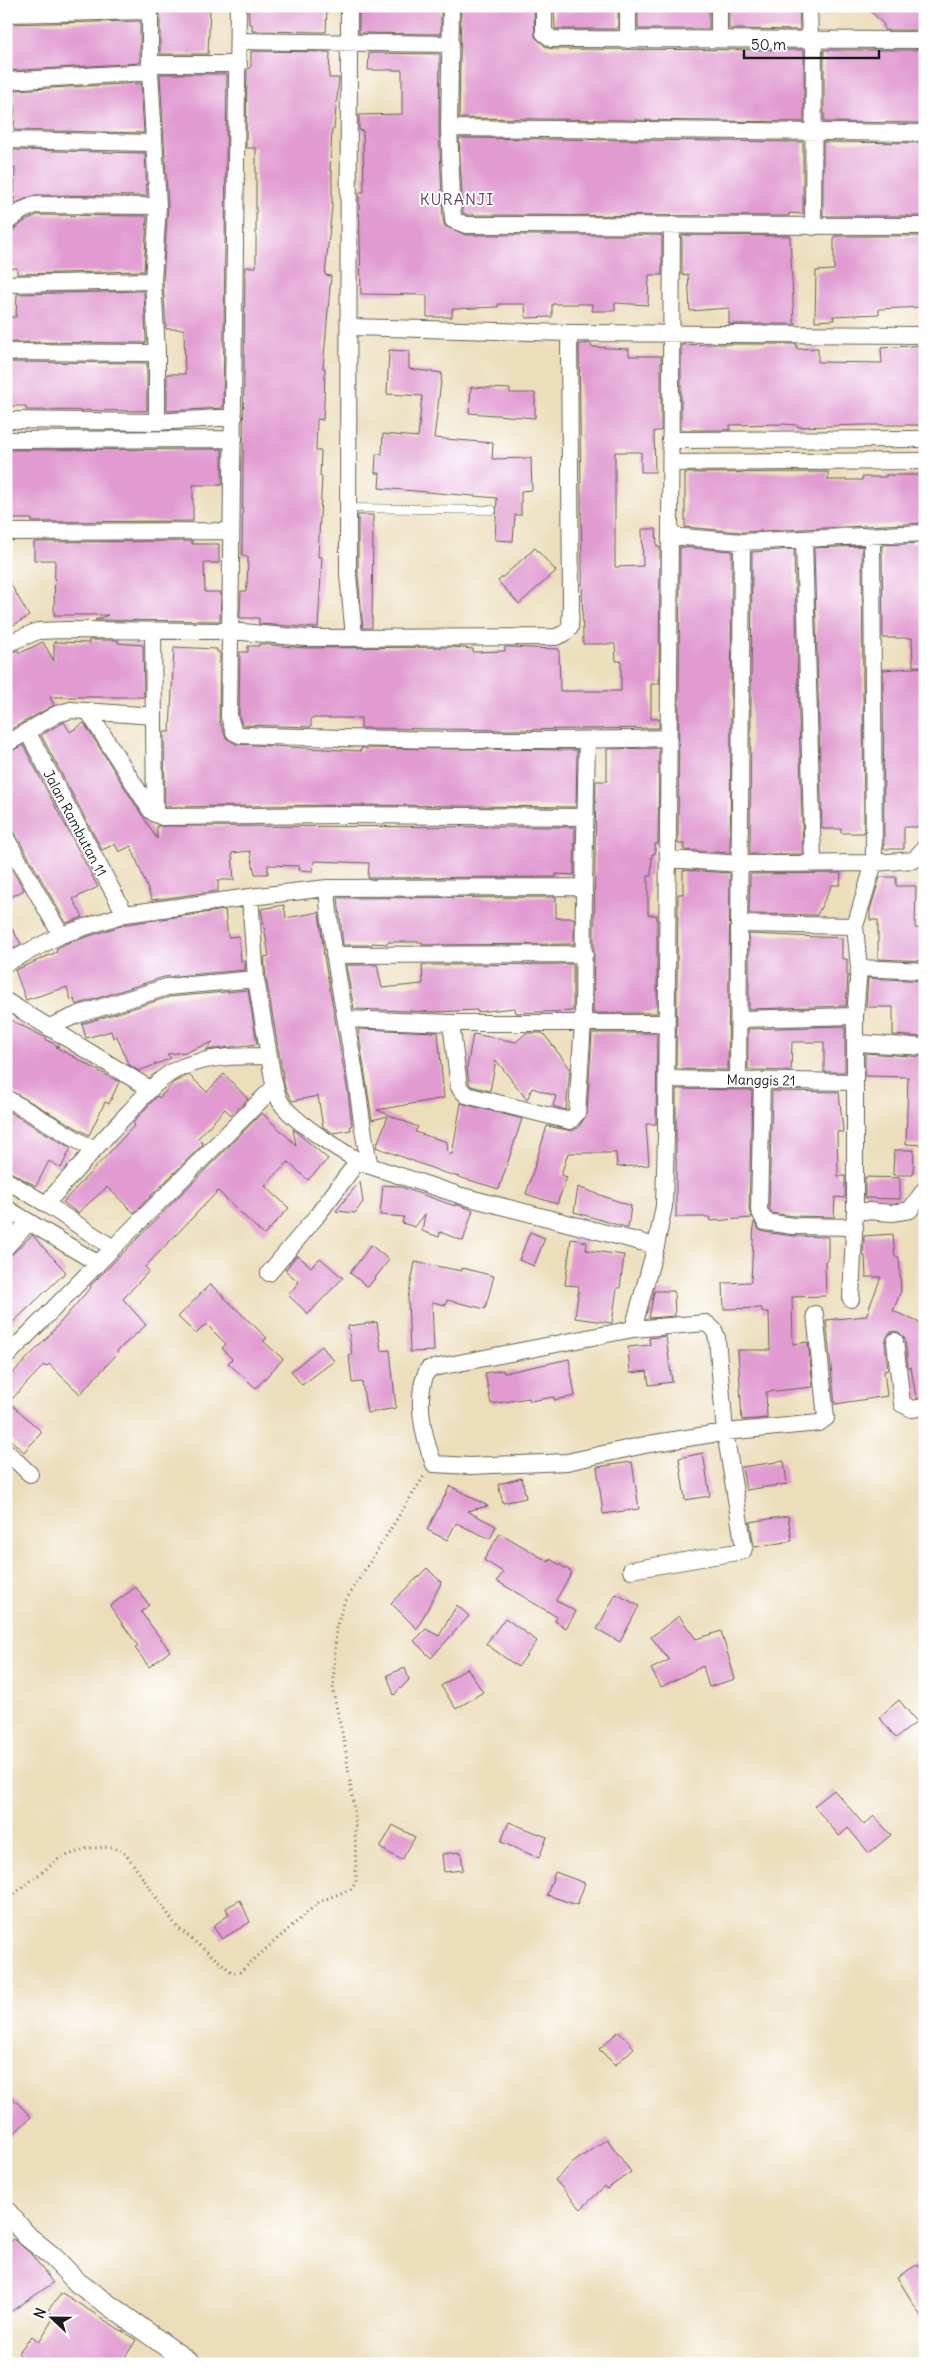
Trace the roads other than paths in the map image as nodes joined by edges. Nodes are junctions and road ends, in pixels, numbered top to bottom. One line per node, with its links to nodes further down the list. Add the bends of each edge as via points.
1 (238, 6): 14 (street)
2 (348, 6): 15 (street)
3 (451, 6): 16 (street)
4 (544, 6): 12 (street, via 544,33 548,38)
5 (628, 6): 12 (street)
6 (719, 6): 10 (street)
7 (809, 6): 11 (street)
8 (150, 9): 9 (street); 18 (street)
9 (6, 14)
10 (719, 38): 11 (street); 12 (street)
11 (812, 39): 13 (street); 21 (street)
12 (628, 40)
13 (925, 40)
14 (239, 41): 15 (street); 17 (street)
15 (347, 43): 16 (street); 32 (street)
16 (451, 44): 20 (street)
17 (239, 64): 18 (street); 38 (street)
18 (150, 68): 19 (street); 24 (street)
19 (6, 81)
20 (449, 128): 21 (street); 27 (street, via 453,220 466,225)
21 (812, 132): 22 (street); 29 (street)
22 (925, 132)
23 (6, 140): 24 (street)
24 (154, 143): 25 (street)
25 (158, 206): 26 (street, via 35,205); 30 (street)
26 (6, 223)
27 (672, 224): 29 (street); 34 (street)
28 (925, 226): 29 (street)
29 (813, 227)
30 (153, 281): 31 (street); 37 (street)
31 (6, 284)
32 (350, 327): 33 (street); 47 (street)
33 (569, 333): 34 (street); 58 (street, via 570,628 556,637)
34 (671, 333): 35 (street); 44 (street)
35 (925, 335)
36 (6, 352): 37 (street)
37 (157, 353): 40 (street)
38 (234, 417): 40 (street); 41 (street)
39 (6, 420): 40 (street)
40 (157, 422)
41 (234, 438): 43 (street); 49 (street)
42 (925, 439): 44 (street)
43 (6, 440)
44 (670, 440): 46 (street)
45 (925, 461): 46 (street)
46 (670, 463): 52 (street)
47 (350, 508): 48 (lane); 58 (street, via 348,575)
48 (492, 510)
49 (230, 531): 50 (street); 57 (street)
50 (6, 532)
51 (925, 533): 53 (street)
52 (672, 536): 55 (street); 63 (street)
53 (872, 536): 54 (street); 72 (street)
54 (804, 539): 55 (street); 71 (street)
55 (742, 542): 73 (street)
56 (153, 631): 57 (street); 59 (street, via 38,631); 61 (street)
57 (232, 631): 58 (street, via 305,638); 64 (street, via 229,717 234,732 240,735 406,741)
58 (354, 636)
59 (6, 644)
60 (88, 711): 61 (street); 62 (street, via 71,710 57,714); 66 (street)
61 (154, 716): 66 (street)
62 (27, 731): 65 (street); 77 (street, Jalan Rambutan 11)
63 (669, 738): 64 (street); 70 (street)
64 (587, 740): 67 (street)
65 (6, 744)
66 (155, 814): 67 (street, via 162,817)
67 (586, 817): 74 (street)
68 (6, 838): 80 (street)
69 (925, 846): 72 (street, via 914,860)
70 (669, 859): 73 (street); 93 (street)
71 (813, 863): 72 (street); 73 (street)
72 (874, 863): 79 (street)
73 (740, 864): 78 (street)
74 (584, 887): 75 (street); 81 (street)
75 (327, 888): 76 (street); 82 (street)
76 (250, 897): 77 (street); 86 (street)
77 (125, 914): 80 (street)
78 (739, 924): 79 (street); 90 (street)
79 (855, 926): 84 (street)
80 (62, 935): 83 (street)
81 (585, 954): 82 (street); 92 (street)
82 (334, 955): 89 (street)
83 (6, 963)
84 (859, 968): 85 (street); 88 (street)
85 (925, 971)
86 (256, 979): 94 (street, via 167,987); 97 (street)
87 (6, 1000): 94 (street)
88 (855, 1016): 90 (street); 95 (street)
89 (346, 1019): 91 (street); 106 (street, via 359,1099)
90 (740, 1019): 99 (street)
91 (451, 1023): 92 (street); 92 (street, via 458,1087 466,1095 570,1121 577,1113)
92 (583, 1023): 93 (street)
93 (666, 1023): 98 (street)
94 (49, 1027): 103 (street)
95 (856, 1043): 96 (street); 101 (street)
96 (925, 1047)
97 (269, 1056): 102 (street); 103 (street, via 205,1060 166,1076)
98 (666, 1079): 99 (street, Manggis 21); 114 (street, via 664,1206)
99 (738, 1080): 100 (street, Manggis 21)
100 (762, 1081): 101 (street, Manggis 21); 113 (street, via 759,1210 765,1222)
101 (855, 1082): 111 (street)
102 (275, 1086): 106 (street, via 280,1102 297,1118 329,1143); 116 (street)
103 (150, 1089): 105 (street)
104 (6, 1098): 105 (street)
105 (94, 1150): 109 (street)
106 (364, 1163): 114 (street, via 462,1196); 118 (street)
107 (6, 1180): 109 (street)
108 (925, 1189): 111 (street, via 910,1210 892,1213)
109 (46, 1204): 116 (street)
110 (6, 1208): 112 (street)
111 (855, 1210): 113 (street)
112 (30, 1222): 115 (street); 117 (street)
113 (855, 1227): 119 (street)
114 (656, 1246): 121 (street)
115 (6, 1247)
116 (112, 1248): 117 (street)
117 (97, 1263): 123 (street)
118 (269, 1273)
119 (851, 1299)
120 (815, 1314): 125 (street, via 826,1418 819,1423)
121 (633, 1329): 125 (street, via 706,1323 714,1330); 125 (street, via 428,1369 422,1386 421,1407 434,1464 470,1466 567,1462)
122 (895, 1341): 124 (street, via 902,1404 912,1409)
123 (6, 1357)
124 (925, 1407)
125 (725, 1432): 128 (street, via 745,1544 743,1551)
126 (6, 1451): 127 (street)
127 (30, 1474)
128 (631, 1570)
129 (6, 2211): 130 (street, via 27,2236 78,2283)
130 (191, 2364)

